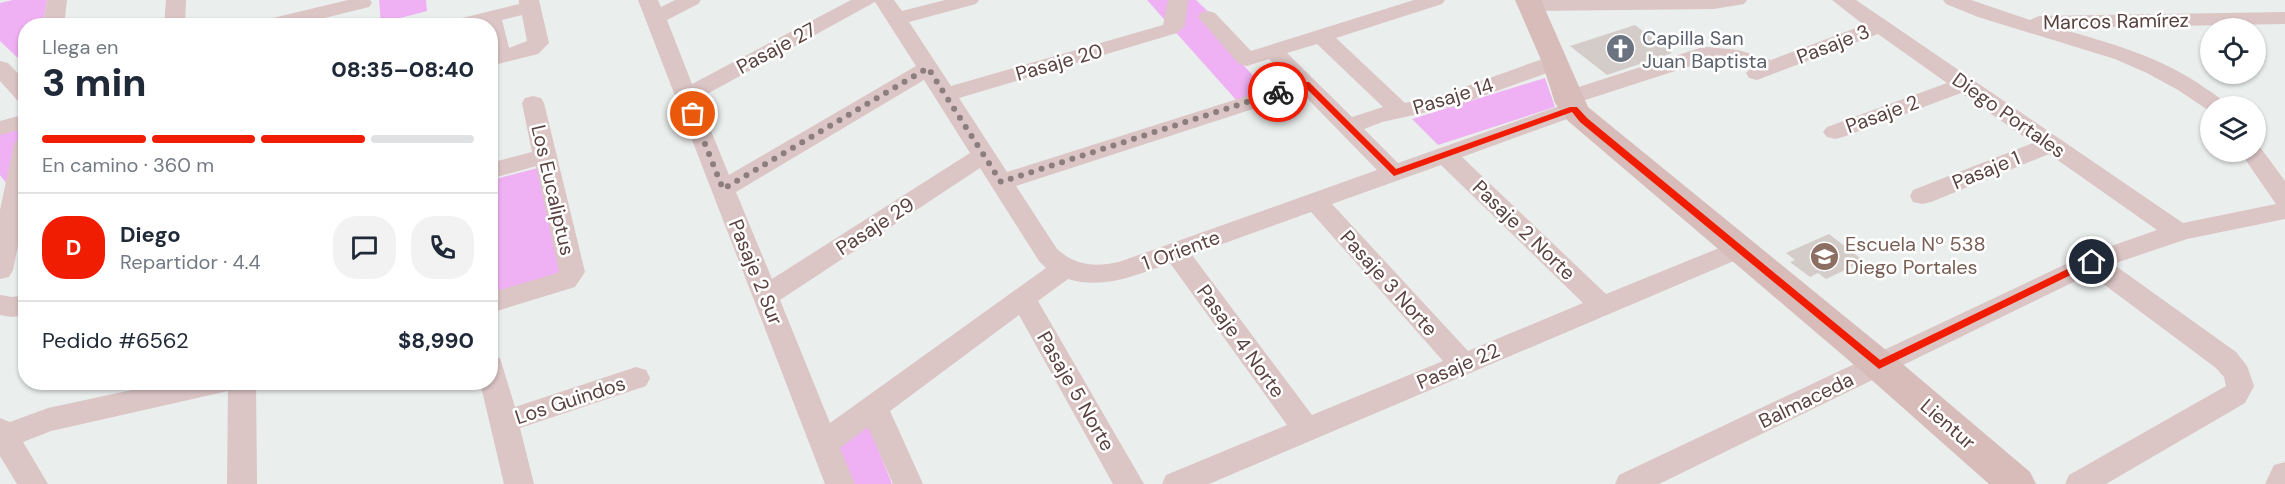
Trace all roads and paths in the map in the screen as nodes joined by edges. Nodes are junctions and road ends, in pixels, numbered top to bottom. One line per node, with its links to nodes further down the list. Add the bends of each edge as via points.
1 (57, 0): 17 (street)
2 (691, 0): 14 (street)
3 (866, 0): 37 (street, Pasaje 27)
4 (969, 0): 15 (street)
5 (1178, 0): 36 (street, Pasaje 20, via 1173,28)
6 (1435, 0): 26 (street)
7 (1737, 0): 12 (street)
8 (1842, 0): 25 (street, Diego Portales)
9 (1953, 0): 24 (street)
10 (181, 1): 18 (street)
11 (362, 1): 19 (street); 20 (street)
12 (1530, 3): 29 (main road)
13 (530, 4): 16 (street); 28 (street, via 538,40 535,46)
14 (652, 9): 37 (street, Pasaje 2 Sur)
15 (890, 9): 31 (street)
16 (491, 16): 21 (street)
17 (54, 18)
18 (176, 18)
19 (295, 18)
20 (364, 18)
21 (483, 18)
22 (1208, 18): 27 (street, via 1247,59)
23 (2285, 18): 24 (street, Marcos Ramírez)
24 (2018, 23): 38 (street, via 2153,67)
25 (1880, 26): 32 (street, Pasaje 3); 34 (street, Diego Portales)
26 (1321, 36): 27 (street); 41 (street)
27 (1273, 51): 33 (street)
28 (498, 58)
29 (1556, 62): 40 (main road); 41 (street, Pasaje 14, via 1447,101)
30 (0, 68): 35 (street)
31 (928, 68): 36 (street); 55 (street)
32 (1762, 71): 40 (street, 1 Oriente, via 1738,56 1708,53)
33 (1306, 84): 43 (street); 53 (street)
34 (1964, 84): 45 (street, Pasaje 2); 46 (street, Diego Portales)
35 (18, 87)
36 (945, 95): 47 (street)
37 (686, 96): 55 (street, Pasaje 2 Sur)
38 (2202, 96)
39 (532, 103): 49 (street, Los Eucaliptus)
40 (1571, 103): 48 (street, 1 Oriente); 61 (main road, Lientur, via 1583,120)
41 (1400, 111): 43 (street, Pasaje 14)
42 (18, 123): 44 (street)
43 (1348, 126): 52 (street)
44 (0, 128)
45 (1834, 132)
46 (2051, 144): 56 (street, Pasaje 1); 60 (street, Diego Portales)
47 (984, 155): 53 (street); 66 (street, Pasaje 29)
48 (1445, 155): 52 (street, 1 Oriente); 69 (street, Pasaje 2 Norte)
49 (546, 156): 51 (street); 68 (street, Los Eucaliptus, via 572,272 569,278)
50 (2259, 162): 57 (street)
51 (498, 169)
52 (1394, 173): 58 (street, 1 Oriente)
53 (1001, 182): 64 (street, via 1048,255)
54 (18, 183): 65 (street)
55 (723, 189): 66 (street, Pasaje 2 Sur)
56 (1922, 196)
57 (2285, 199)
58 (1316, 201): 62 (street, 1 Oriente); 70 (street, Pasaje 3 Norte)
59 (2285, 210): 60 (street, Balmaceda)
60 (2177, 231): 63 (street, Balmaceda)
61 (1739, 249): 69 (street, Pasaje 22); 71 (main road, Lientur)
62 (1176, 252): 64 (street, 1 Oriente, via 1113,273); 78 (street, Pasaje 4 Norte)
63 (2092, 262): 71 (street, Balmaceda); 91 (street, via 2226,360 2241,386 2235,395)
64 (1063, 269): 67 (street)
65 (0, 270)
66 (766, 296): 80 (street, Pasaje 2 Sur)
67 (1023, 298): 76 (street); 88 (street, Pasaje 5 Norte)
68 (498, 300)
69 (1602, 306): 70 (street, Pasaje 22)
70 (1463, 364): 78 (street, Pasaje 22)
71 (1879, 365): 82 (street, Balmaceda); 90 (main road, Lientur)
72 (636, 378): 77 (street, Los Guindos)
73 (185, 390): 79 (street)
74 (242, 390): 84 (street)
75 (496, 390): 77 (street)
76 (874, 407): 80 (street); 87 (street)
77 (504, 422): 85 (street)
78 (1306, 429): 89 (street, Pasaje 22)
79 (1, 434): 83 (street)
80 (825, 443): 86 (street)
81 (2285, 474): 92 (street)
82 (1644, 481)
83 (33, 484)
84 (242, 484)
85 (519, 484)
86 (840, 484)
87 (908, 484)
88 (1129, 484)
89 (1177, 484)
90 (2016, 484)
91 (2080, 484)
92 (2280, 484)

